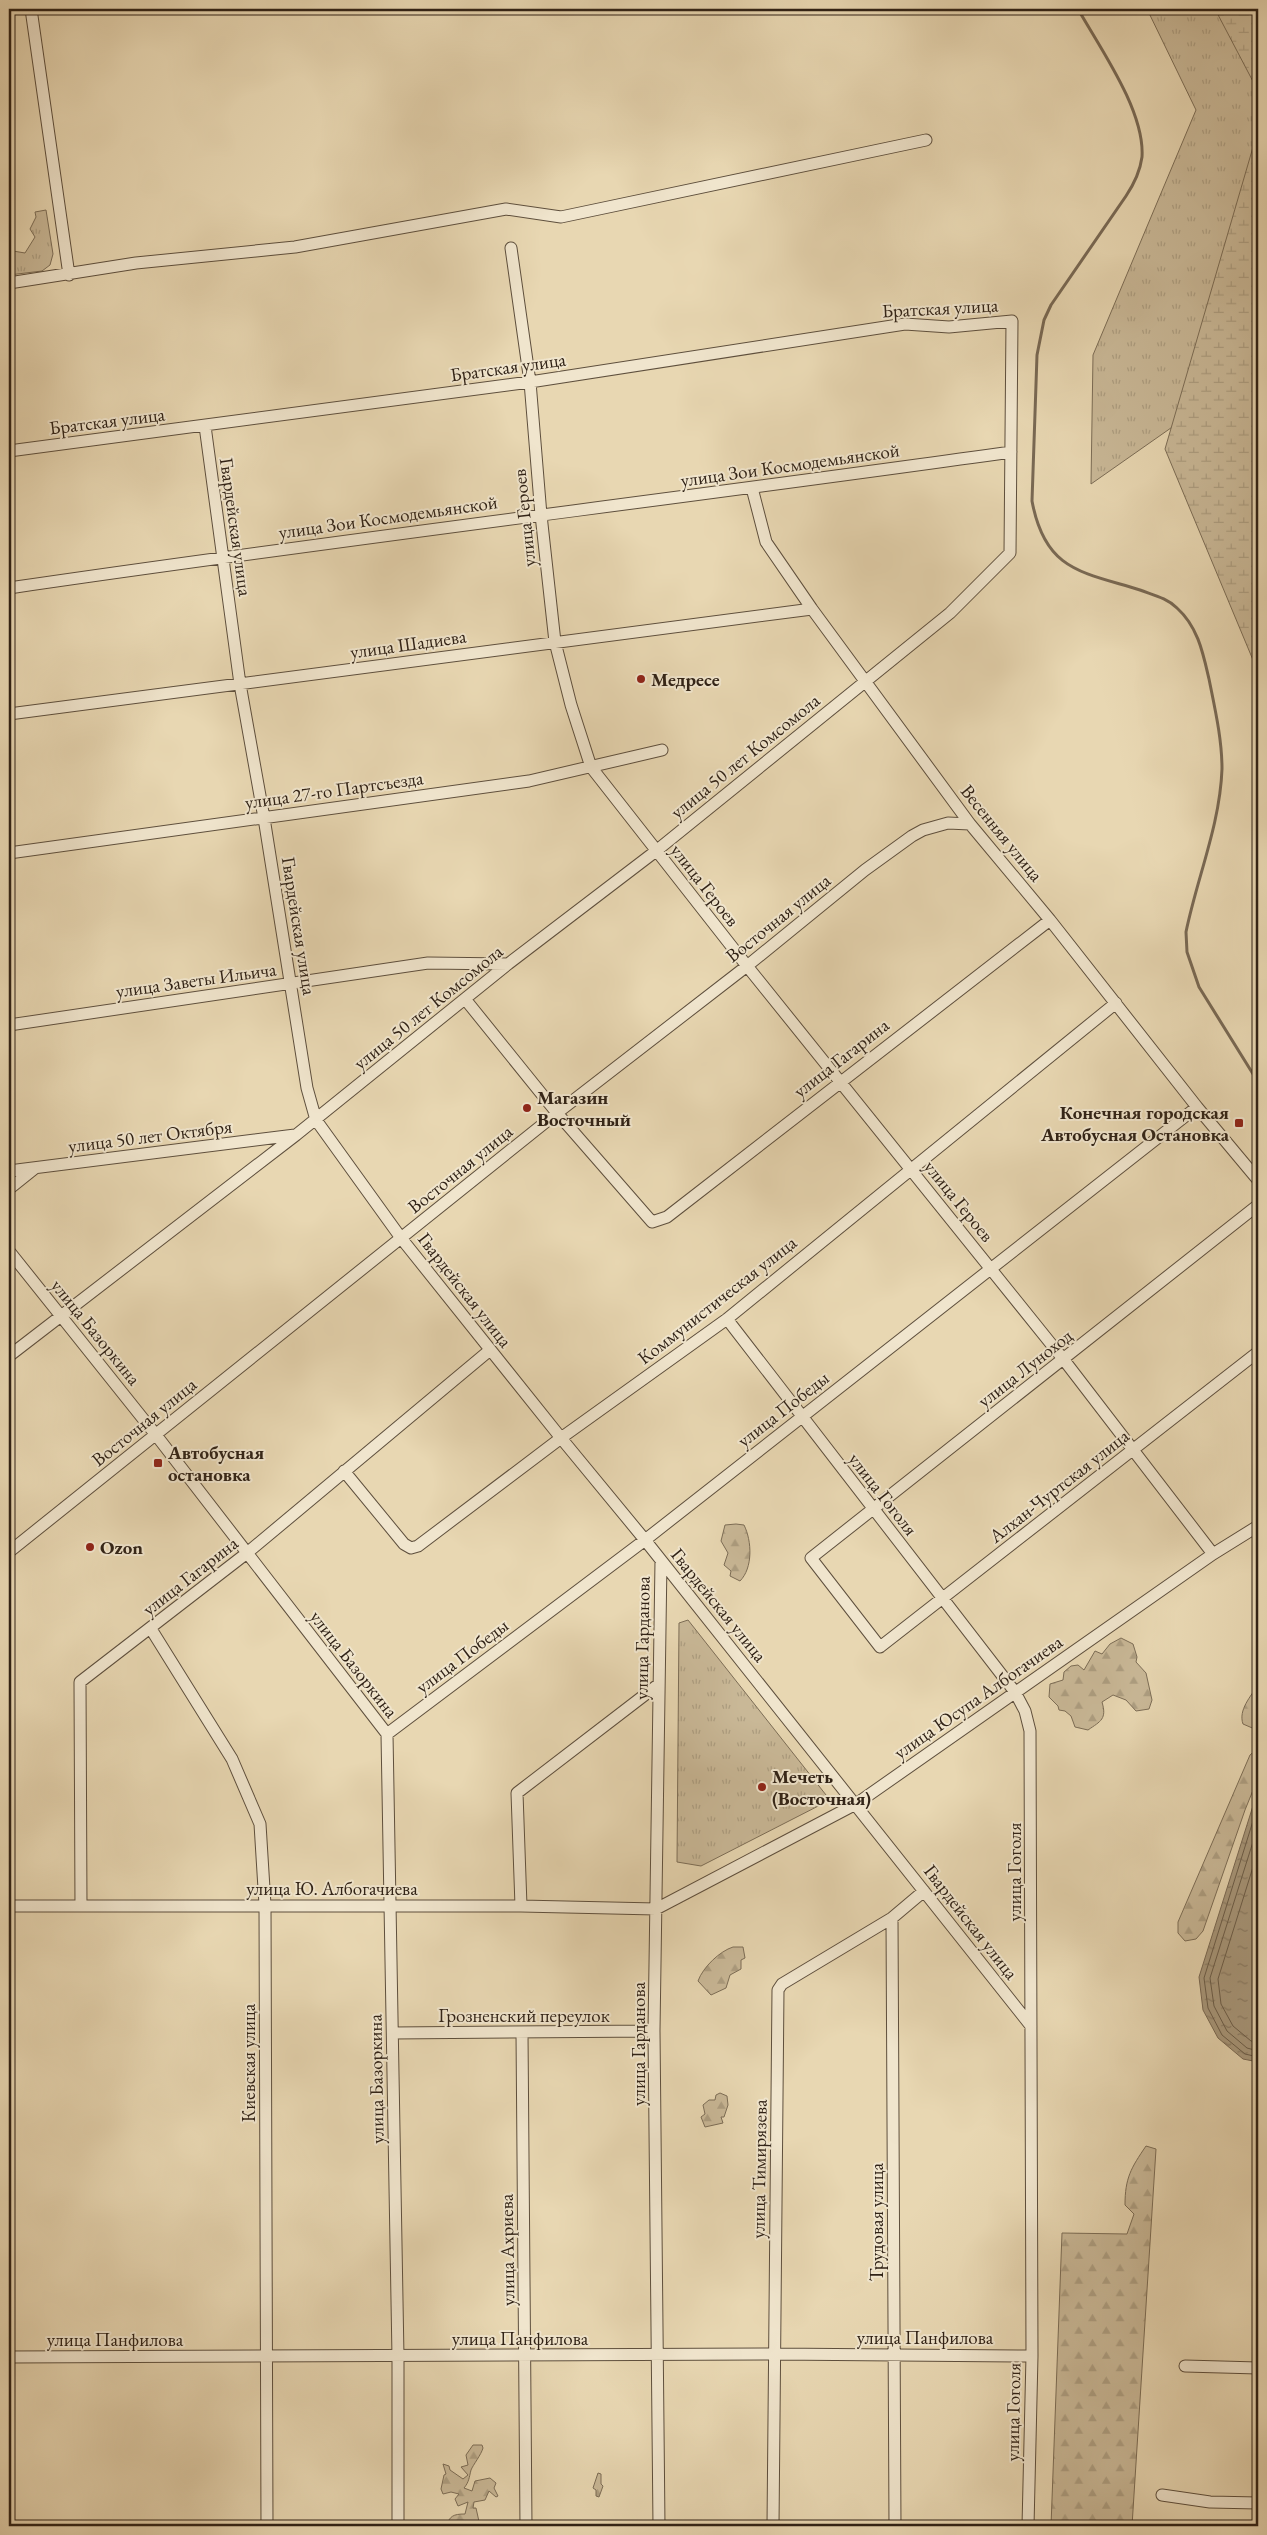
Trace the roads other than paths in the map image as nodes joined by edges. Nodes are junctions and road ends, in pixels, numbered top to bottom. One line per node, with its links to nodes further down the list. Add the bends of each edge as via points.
1 (31, 9): 4 (street)
2 (926, 140): 4 (street, via 561,217 506,209 294,247 136,263)
3 (511, 248): 7 (street, улица Героев)
4 (68, 275): 5 (street)
5 (9, 283)
6 (1012, 321): 7 (street, Братская улица, via 949,327 905,324); 10 (street, улица 50 лет Комсомола)
7 (530, 382): 8 (street, Братская улица); 12 (street, улица Героев)
8 (205, 426): 9 (street, Братская улица); 13 (street, Гвардейская улица)
9 (9, 451)
10 (1011, 452): 11 (street, улица Зои Космодемьянской); 17 (street, улица 50 лет Комсомола, via 1010,553 950,613)
11 (752, 488): 12 (street, улица Зои Космодемьянской); 15 (street, Весенняя улица, via 766,542)
12 (541, 515): 13 (street, улица Зои Космодемьянской); 16 (street, улица Героев)
13 (222, 557): 14 (street, улица Зои Космодемьянской); 18 (street, Гвардейская улица)
14 (9, 588)
15 (812, 609): 16 (street, улица Шадиева); 17 (street, Весенняя улица)
16 (555, 642): 18 (street, улица Шадиева); 21 (street, улица Героев)
17 (865, 680): 23 (street, Весенняя улица); 24 (street, улица 50 лет Комсомола)
18 (240, 684): 19 (street, улица Шадиева); 22 (street, Гвардейская улица)
19 (9, 714)
20 (662, 750): 21 (street, улица 27-го Партсъезда)
21 (591, 767): 22 (street, улица 27-го Партсъезда, via 529,781); 24 (street, улица Героев)
22 (264, 818): 25 (street, улица 27-го Партсъезда); 29 (street, Гвардейская улица)
23 (970, 824): 26 (street, Весенняя улица); 28 (street, Восточная улица, via 948,823 912,836)
24 (656, 851): 27 (street, улица 50 лет Комсомола); 28 (street, улица Героев)
25 (9, 853)
26 (1050, 920): 31 (street, Весенняя улица); 33 (street, улица Гагарина)
27 (508, 964): 29 (street, улица Заветы Ильича, via 428,963); 30 (street, улица 50 лет Комсомола)
28 (747, 966): 33 (street, улица Героев); 35 (street, Восточная улица)
29 (290, 984): 32 (street, улица Заветы Ильича); 36 (street, Гвардейская улица, via 306,1088)
30 (465, 999): 35 (street); 36 (street, улица 50 лет Комсомола)
31 (1116, 1003): 34 (street, Весенняя улица); 39 (street, Коммунистическая улица)
32 (9, 1025)
33 (840, 1081): 35 (street, улица Гагарина, via 666,1217 652,1222); 39 (street, улица Героев)
34 (1197, 1107): 41 (street, Весенняя улица); 46 (street, улица Победы)
35 (557, 1113): 44 (street, Восточная улица)
36 (316, 1120): 37 (street, улица 50 лет Комсомола); 44 (street, Гвардейская улица)
37 (296, 1135): 38 (street, улица 50 лет Октября); 47 (street, улица 50 лет Комсомола)
38 (34, 1169): 40 (street, улица 50 лет Октября); 42 (street)
39 (910, 1169): 46 (street, улица Героев); 48 (street, Коммунистическая улица)
40 (9, 1171)
41 (1258, 1180)
42 (9, 1189)
43 (1258, 1204): 52 (street, улица Луноход)
44 (401, 1238): 49 (street, Гвардейская улица); 54 (street, Восточная улица)
45 (9, 1251): 47 (street, улица Базоркина)
46 (990, 1268): 52 (street, улица Героев); 53 (street, улица Победы)
47 (60, 1315): 51 (street, улица 50 лет Комсомола); 54 (street, улица Базоркина)
48 (727, 1319): 53 (street, улица Гоголя); 55 (street, Коммунистическая улица)
49 (490, 1350): 55 (street, Гвардейская улица); 57 (street, улица Гагарина)
50 (1258, 1352): 56 (street, Алхан-Чуртская улица)
51 (9, 1356)
52 (1064, 1360): 56 (street, улица Героев); 58 (street, улица Луноход)
53 (801, 1416): 58 (street, улица Гоголя); 60 (street, улица Победы)
54 (156, 1435): 61 (street, Восточная улица); 62 (street, улица Базоркина)
55 (561, 1438): 57 (street, Коммунистическая улица, via 418,1546 411,1548 404,1544); 60 (street, Гвардейская улица)
56 (1132, 1451): 63 (street, улица Героев); 65 (street, Алхан-Чуртская улица)
57 (344, 1471): 62 (street, улица Гагарина)
58 (872, 1509): 65 (street, улица Гоголя); 67 (street, улица Луноход, via 811,1558)
59 (1258, 1526): 63 (street, улица Юсупа Албогачиева)
60 (645, 1540): 64 (street, Гвардейская улица); 70 (street, улица Победы)
61 (9, 1552)
62 (247, 1553): 66 (street, улица Гагарина); 70 (street, улица Базоркина)
63 (1213, 1554): 69 (street, улица Юсупа Албогачиева)
64 (661, 1561): 68 (street, улица Гарданова); 71 (street, Гвардейская улица)
65 (943, 1598): 67 (street, Алхан-Чуртская улица); 69 (street, улица Гоголя)
66 (151, 1628): 74 (street, улица Гагарина, via 80,1682); 75 (street, Киевская улица, via 232,1759 260,1824)
67 (880, 1647)
68 (659, 1684): 77 (street, via 516,1793); 78 (street, улица Гарданова)
69 (1015, 1692): 71 (street, улица Юсупа Албогачиева); 80 (street, улица Гоголя, via 1025,1711 1030,1731)
70 (387, 1734): 76 (street, улица Базоркина)
71 (856, 1804): 72 (street, Гвардейская улица); 78 (street, улица Юсупа Албогачиева)
72 (924, 1891): 79 (street, улица Тимирязева); 80 (street, Гвардейская улица)
73 (9, 1906): 74 (street, улица Ю. Албогачиева)
74 (81, 1906): 75 (street, улица Ю. Албогачиева)
75 (265, 1906): 76 (street, улица Ю. Албогачиева); 88 (street, Киевская улица)
76 (390, 1906): 77 (street, улица Ю. Албогачиева); 82 (street, улица Базоркина)
77 (521, 1906): 78 (street, улица Ю. Албогачиева)
78 (656, 1910): 81 (street, улица Гарданова)
79 (892, 1918): 84 (street, улица Тимирязева, via 782,1984 778,1990); 87 (street, Трудовая улица)
80 (1031, 2026): 89 (street, улица Гоголя)
81 (654, 2032): 83 (street, Грозненский переулок); 86 (street, улица Гарданова)
82 (393, 2033): 83 (street, Грозненский переулок); 91 (street, улица Базоркина)
83 (522, 2033): 85 (street, улица Ахриева)
84 (774, 2354): 86 (street, улица Панфилова); 87 (street, улица Панфилова); 100 (street, улица Тимирязева)
85 (526, 2355): 86 (street, улица Панфилова); 91 (street, улица Панфилова); 98 (street, улица Ахриева)
86 (658, 2355): 99 (street, улица Гарданова)
87 (894, 2355): 89 (street, улица Панфилова); 101 (street, Трудовая улица)
88 (266, 2356): 90 (street, улица Панфилова); 91 (street, улица Панфилова); 96 (street, Киевская улица)
89 (1032, 2356): 102 (street, улица Гоголя)
90 (9, 2357)
91 (398, 2357): 97 (street, улица Базоркина)
92 (1185, 2366): 93 (street)
93 (1258, 2368)
94 (1162, 2495): 95 (street, via 1210,2502)
95 (1258, 2503)
96 (267, 2526)
97 (398, 2526)
98 (526, 2526)
99 (660, 2526)
100 (773, 2526)
101 (896, 2526)
102 (1028, 2526)

